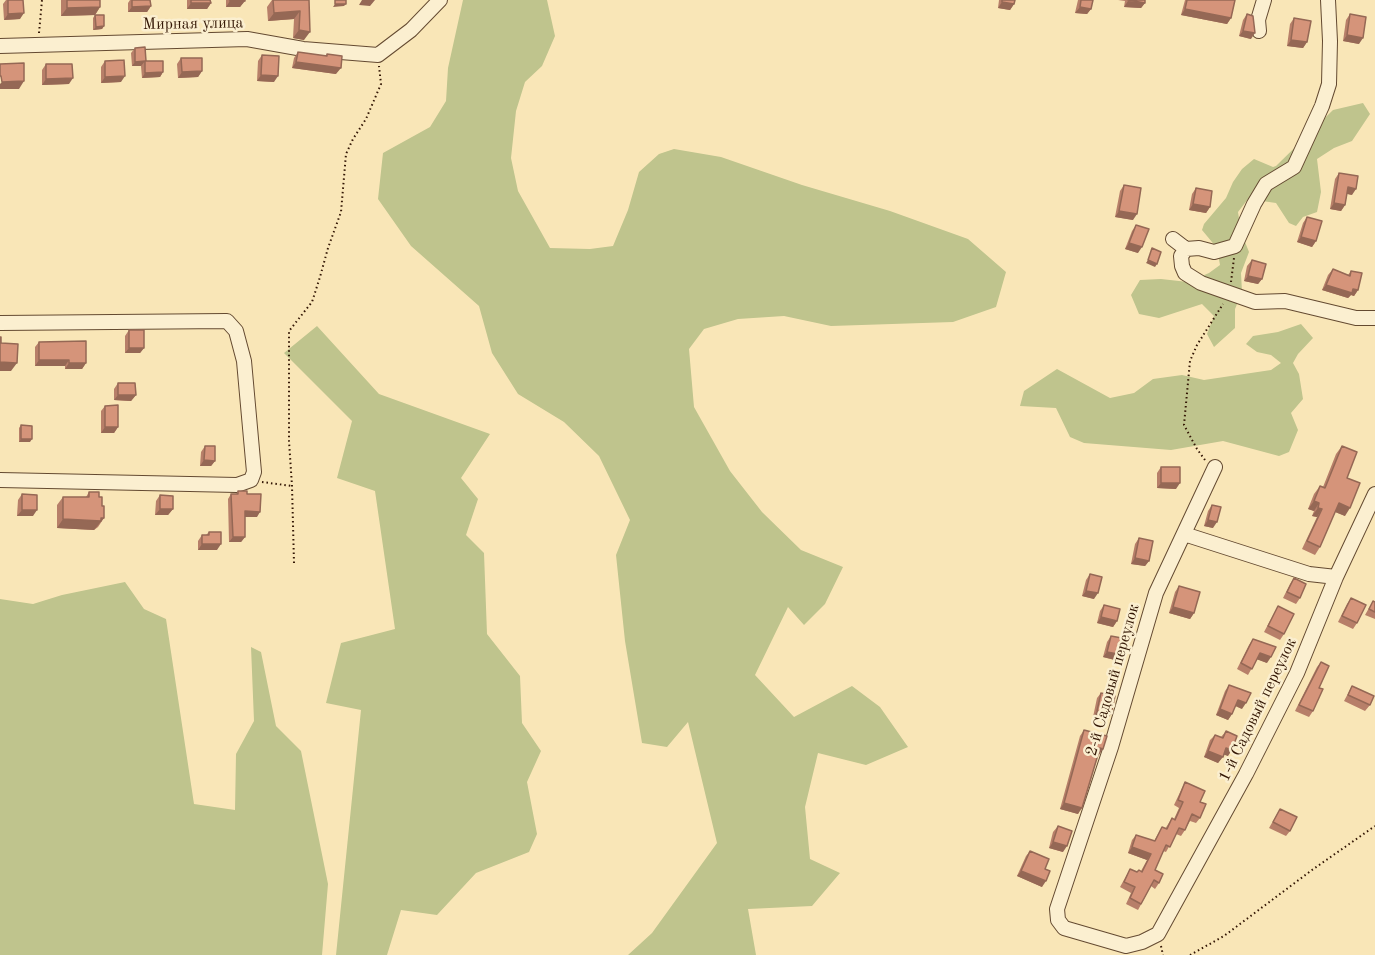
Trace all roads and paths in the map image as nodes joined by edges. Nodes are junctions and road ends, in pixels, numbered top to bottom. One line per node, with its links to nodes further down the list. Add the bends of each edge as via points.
1 (42, 0): 6 (path)
2 (1264, 0): 5 (street)
3 (1328, 0): 10 (street, via 1329,84 1322,106 1294,167 1266,184)
4 (440, 1): 8 (street)
5 (1259, 31)
6 (38, 45): 7 (street, Мирная улица); 8 (street, Мирная улица, via 247,39 303,49)
7 (0, 46)
8 (378, 55): 18 (path, via 381,84 346,154 341,212 312,302 289,330)
9 (1173, 239): 11 (street)
10 (1235, 246): 11 (street, via 1214,252); 12 (path)
11 (1186, 249): 12 (street, via 1181,256 1185,273)
12 (1229, 293): 13 (street, via 1256,302 1286,301 1356,318); 15 (path, via 1190,361 1184,425 1197,449)
13 (1375, 318)
14 (0, 323): 17 (street, via 227,321 236,331 244,361 254,472)
15 (1214, 468): 20 (street, 2-й Садовый переулок)
16 (0, 480): 17 (street, via 237,485)
17 (251, 480): 18 (path)
18 (292, 486): 21 (path)
19 (1375, 494): 22 (street, 1-й Садовый переулок)
20 (1184, 534): 22 (street, via 1309,574); 24 (street, 2-й Садовый переулок, via 1156,592 1111,747 1057,909 1064,928 1126,946)
21 (294, 563)
22 (1336, 577): 24 (street, 1-й Садовый переулок, via 1297,673)
23 (1375, 826): 25 (path, via 1224,936)
24 (1158, 934)
25 (1190, 955)

